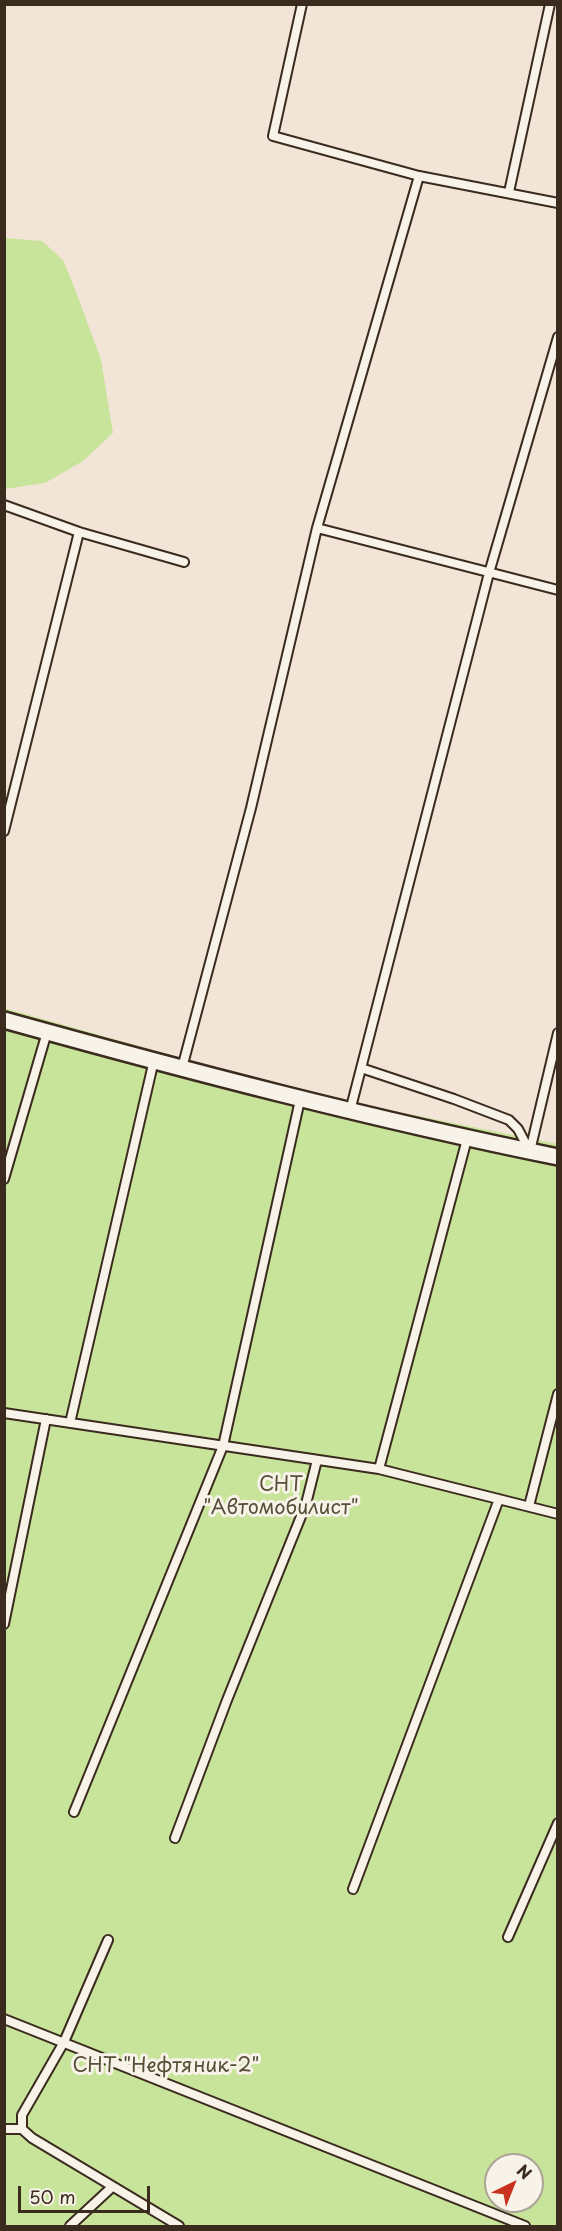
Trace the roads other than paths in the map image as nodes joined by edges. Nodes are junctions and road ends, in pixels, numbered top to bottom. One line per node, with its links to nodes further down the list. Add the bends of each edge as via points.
1 (302, 4): 3 (lane, via 273,136)
2 (550, 4): 4 (lane)
3 (419, 176): 4 (lane); 8 (lane)
4 (509, 192): 5 (lane)
5 (558, 202)
6 (558, 337): 11 (lane)
7 (4, 505): 9 (lane)
8 (317, 528): 11 (lane); 18 (lane, via 251,808)
9 (79, 532): 10 (lane); 13 (lane)
10 (184, 562)
11 (489, 573): 12 (lane); 19 (lane)
12 (558, 590)
13 (4, 831)
14 (4, 1020): 15 (street)
15 (47, 1032): 17 (street); 25 (lane)
16 (558, 1033): 23 (lane)
17 (154, 1059): 18 (street); 29 (lane)
18 (182, 1068): 20 (street)
19 (361, 1068): 21 (lane); 23 (lane, via 509,1120)
20 (300, 1100): 21 (street); 30 (lane)
21 (350, 1111): 22 (street)
22 (467, 1139): 23 (street); 32 (lane)
23 (530, 1151): 24 (street)
24 (558, 1157)
25 (4, 1179)
26 (558, 1394): 34 (lane)
27 (4, 1413): 28 (lane)
28 (46, 1419): 29 (lane); 36 (lane)
29 (70, 1423): 30 (lane)
30 (223, 1446): 31 (lane); 37 (lane)
31 (317, 1460): 32 (lane); 39 (lane, via 306,1504)
32 (379, 1469): 33 (lane)
33 (499, 1499): 34 (lane); 40 (lane)
34 (529, 1506): 35 (lane)
35 (558, 1514)
36 (4, 1624)
37 (74, 1812)
38 (558, 1824): 41 (lane)
39 (176, 1838)
40 (353, 1889)
41 (508, 1937)
42 (108, 1940): 44 (lane)
43 (4, 2019): 44 (lane)
44 (64, 2042): 46 (lane, via 22,2115); 50 (lane)
45 (4, 2129): 46 (lane)
46 (22, 2129): 47 (lane)
47 (112, 2187): 48 (lane); 49 (lane)
48 (70, 2226)
49 (179, 2226)
50 (525, 2226)

